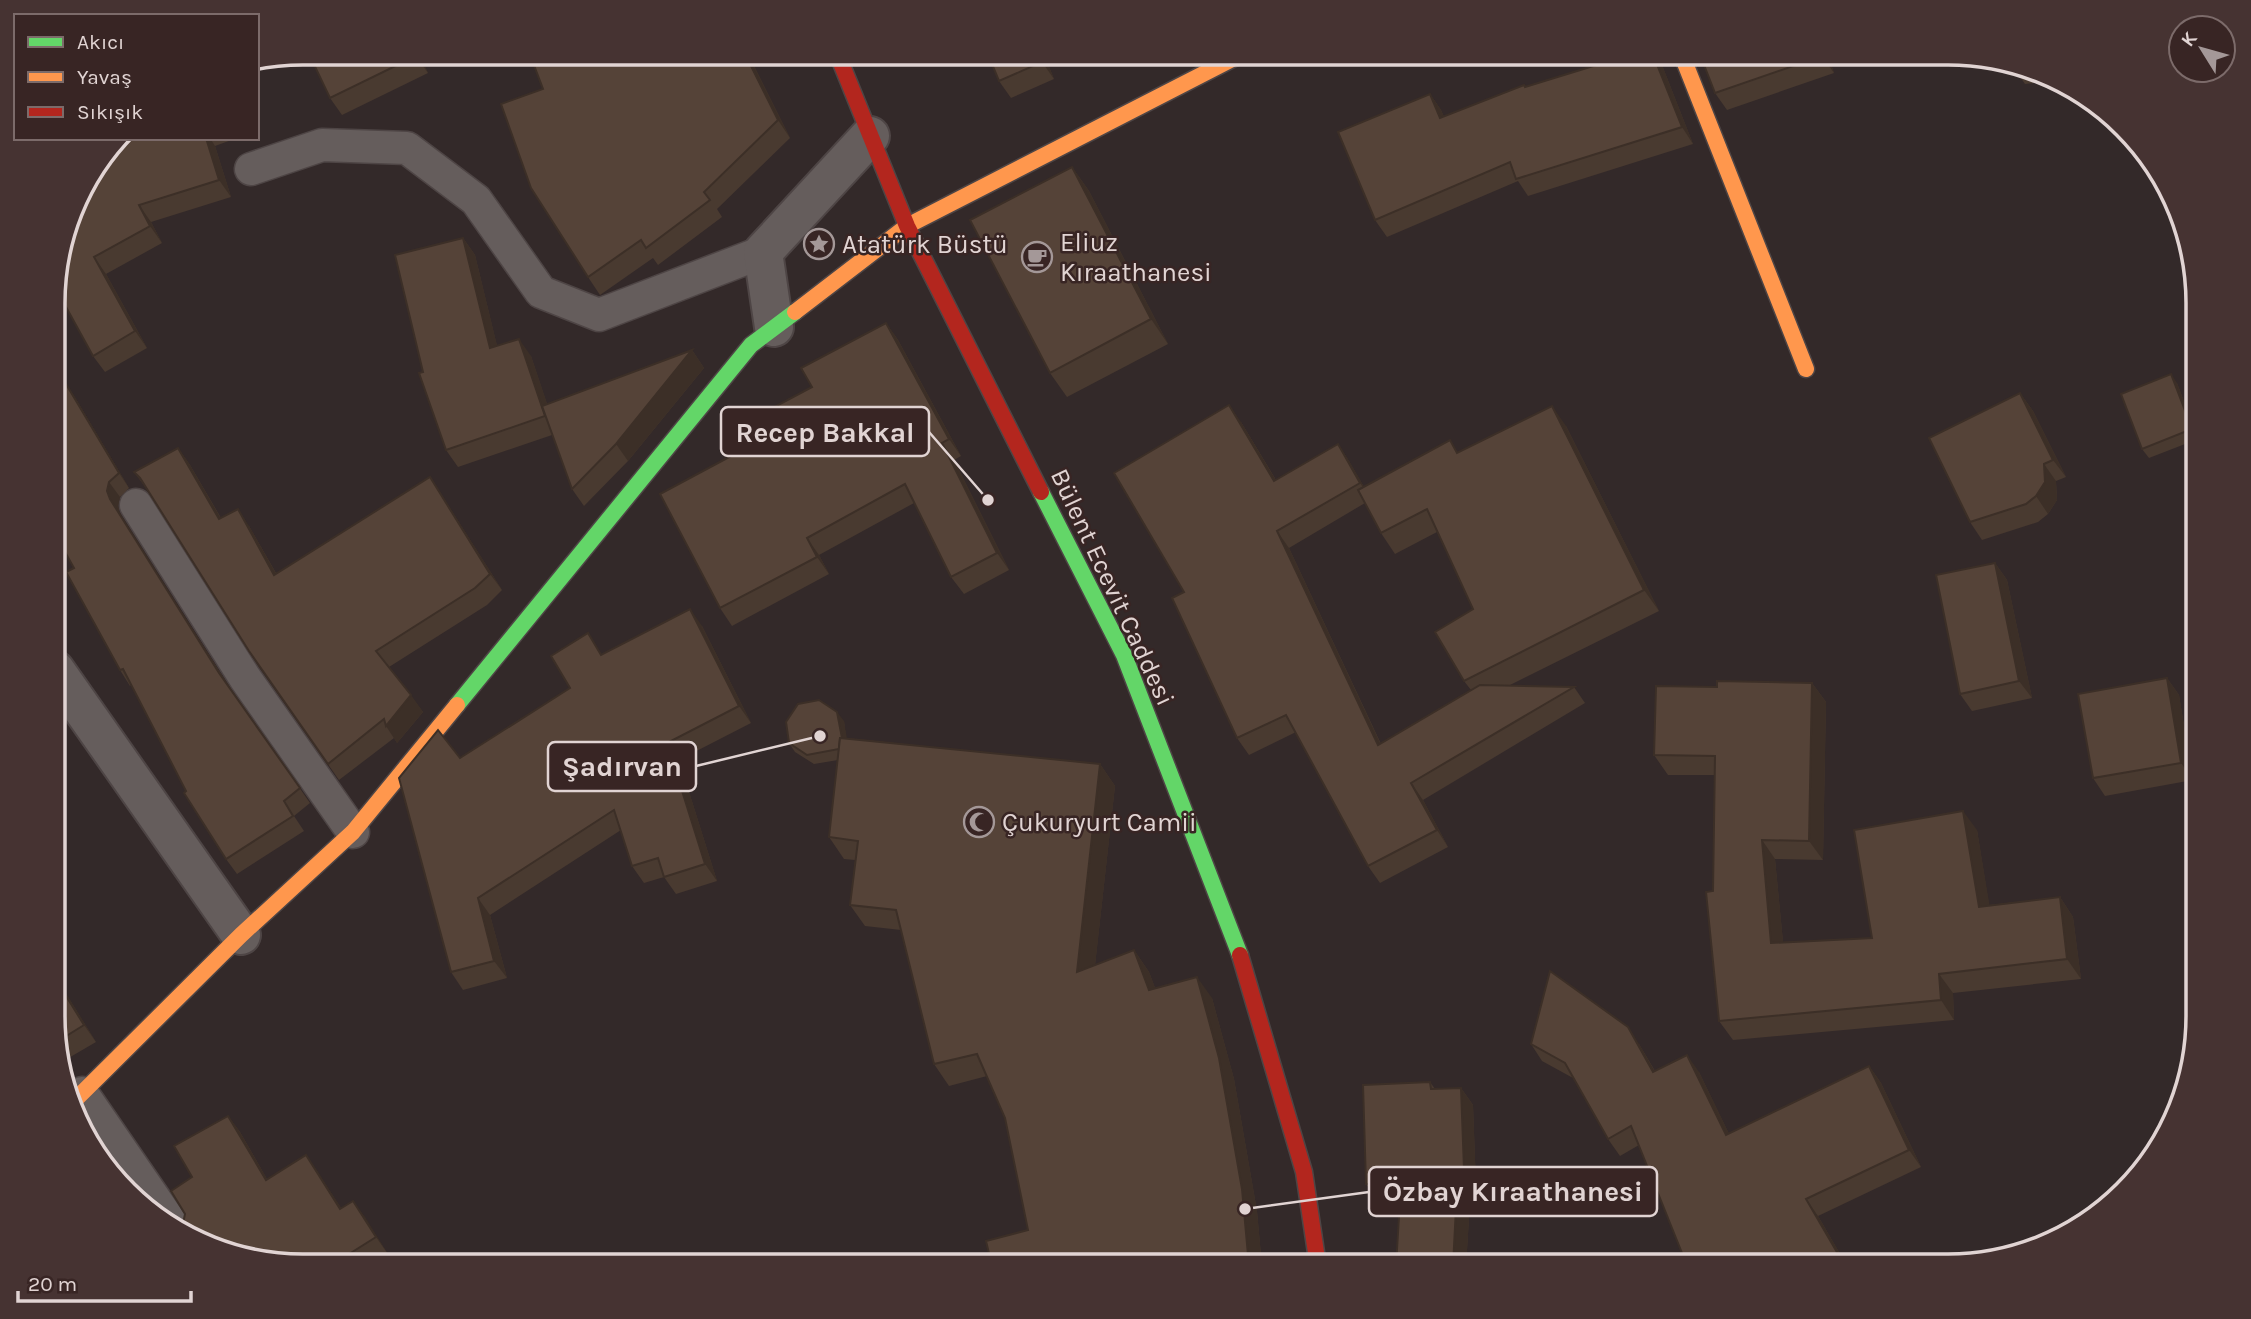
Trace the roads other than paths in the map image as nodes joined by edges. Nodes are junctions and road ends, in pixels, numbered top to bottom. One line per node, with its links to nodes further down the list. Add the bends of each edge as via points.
1 (842, 65): 4 (street, Bülent Ecevit Caddesi)
2 (1219, 65): 6 (street)
3 (1686, 65): 9 (street)
4 (870, 135): 6 (street, Bülent Ecevit Caddesi); 7 (street)
5 (251, 169): 7 (lane, via 322,145 407,148 476,200 541,292 599,315)
6 (907, 226): 8 (street); 17 (street, Bülent Ecevit Caddesi, via 1124,655 1240,953 1304,1171)
7 (763, 252): 8 (street)
8 (774, 327): 12 (street, via 751,345)
9 (1806, 369)
10 (136, 505): 12 (lane, via 245,678)
11 (65, 684): 13 (street)
12 (353, 832): 13 (street)
13 (241, 935): 14 (street)
14 (78, 1097)
15 (79, 1099): 16 (lane)
16 (156, 1204)
17 (1316, 1254)

